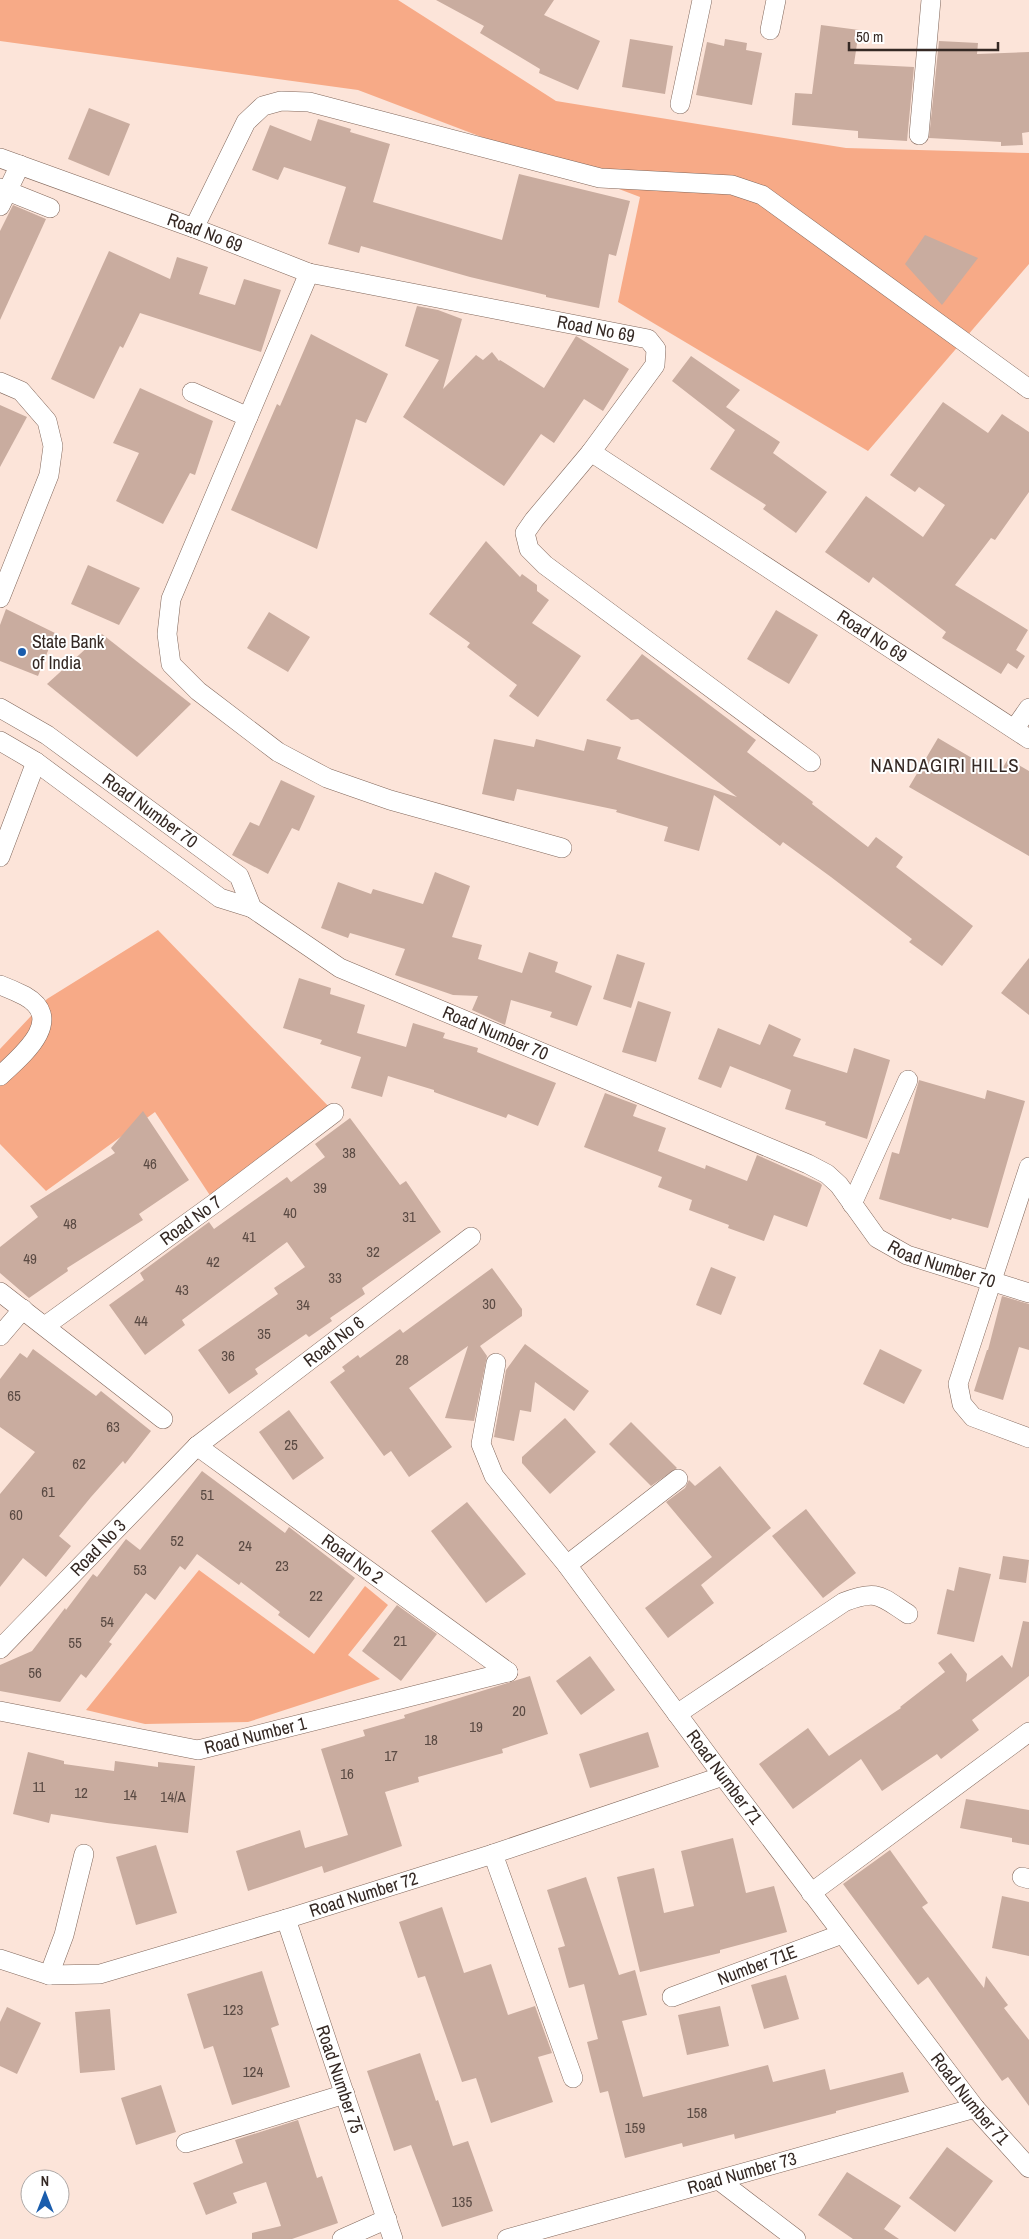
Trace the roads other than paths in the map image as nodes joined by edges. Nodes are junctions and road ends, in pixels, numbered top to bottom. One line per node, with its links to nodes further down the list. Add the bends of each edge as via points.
1 (702, 0): 5 (street)
2 (776, 0): 4 (street)
3 (931, 0): 6 (street)
4 (770, 30)
5 (680, 104)
6 (920, 135)
7 (0, 158): 8 (street, Road No 69)
8 (20, 165): 9 (street, Road No 69); 10 (street)
9 (57, 178): 10 (street, via 48,207); 11 (street, Road No 69)
10 (2, 195)
11 (194, 228): 12 (street, Road No 69); 14 (street, via 246,122 263,106 281,101 309,102 600,178 732,185 762,195)
12 (309, 273): 16 (street); 17 (street, Road No 69, via 648,339 656,349 655,365)
13 (0, 382): 18 (street, via 20,391 47,421 53,446 49,475)
14 (1029, 389)
15 (192, 392): 16 (street)
16 (248, 417): 25 (street, via 171,599 167,634 171,664 198,691 278,752 327,778 390,800)
17 (591, 452): 21 (street, Road No 69); 24 (street, via 525,533 530,550 545,565)
18 (0, 598)
19 (0, 708): 27 (street, Road Number 70, via 47,735 239,876)
20 (1029, 708): 21 (street)
21 (1022, 733)
22 (0, 741): 23 (street)
23 (36, 762): 26 (street); 27 (street, via 220,898)
24 (811, 762)
25 (562, 848)
26 (0, 857)
27 (252, 908): 33 (street, Road Number 70, via 340,968 808,1164 827,1174)
28 (0, 985): 29 (street, via 26,996 37,1006 42,1016 42,1027 35,1041)
29 (0, 1076)
30 (908, 1080): 33 (street)
31 (334, 1113): 39 (street, Road No 7)
32 (1029, 1167): 35 (street)
33 (852, 1204): 35 (street, Road Number 70, via 877,1238 907,1254)
34 (472, 1237): 44 (street, Road No 6)
35 (991, 1282): 37 (street, Road Number 70); 43 (street, via 958,1384 962,1404 972,1417)
36 (0, 1292): 38 (street)
37 (1029, 1294)
38 (23, 1309): 39 (street); 40 (street)
39 (45, 1326): 42 (street)
40 (0, 1336)
41 (496, 1363): 46 (street, Road Number 71, via 481,1444 494,1476)
42 (163, 1419)
43 (1029, 1438)
44 (197, 1446): 48 (street, Road No 3); 49 (street, Road No 2)
45 (678, 1479): 46 (street)
46 (567, 1565): 51 (street, Road Number 71)
47 (908, 1614): 51 (street, via 877,1594 863,1594 844,1602)
48 (0, 1650)
49 (508, 1672): 50 (street, Road Number 1, via 198,1750)
50 (0, 1711)
51 (677, 1714): 53 (street, Road Number 71)
52 (1029, 1732): 56 (street)
53 (723, 1776): 55 (street, Road Number 72); 56 (street, Road Number 71)
54 (84, 1854): 60 (street, via 64,1935)
55 (493, 1854): 57 (street, Road Number 72); 62 (street)
56 (811, 1893): 58 (street, Road Number 71)
57 (286, 1919): 60 (street, Road Number 72, via 100,1974); 63 (street, Road Number 75)
58 (842, 1934): 61 (street, Number 71E); 64 (street, Road Number 71)
59 (0, 1959): 60 (street, Road Number 72)
60 (49, 1975)
61 (672, 1997)
62 (573, 2078)
63 (345, 2094): 65 (street); 68 (street, Road Number 75)
64 (975, 2108): 66 (street, Road Number 71); 67 (street, Road Number 73)
65 (186, 2143)
66 (1029, 2168)
67 (720, 2181): 69 (street); 72 (street, Road Number 73)
68 (386, 2219): 70 (street); 71 (street, Road Number 75)
69 (792, 2238)
70 (342, 2239)
71 (393, 2239)
72 (507, 2239)

